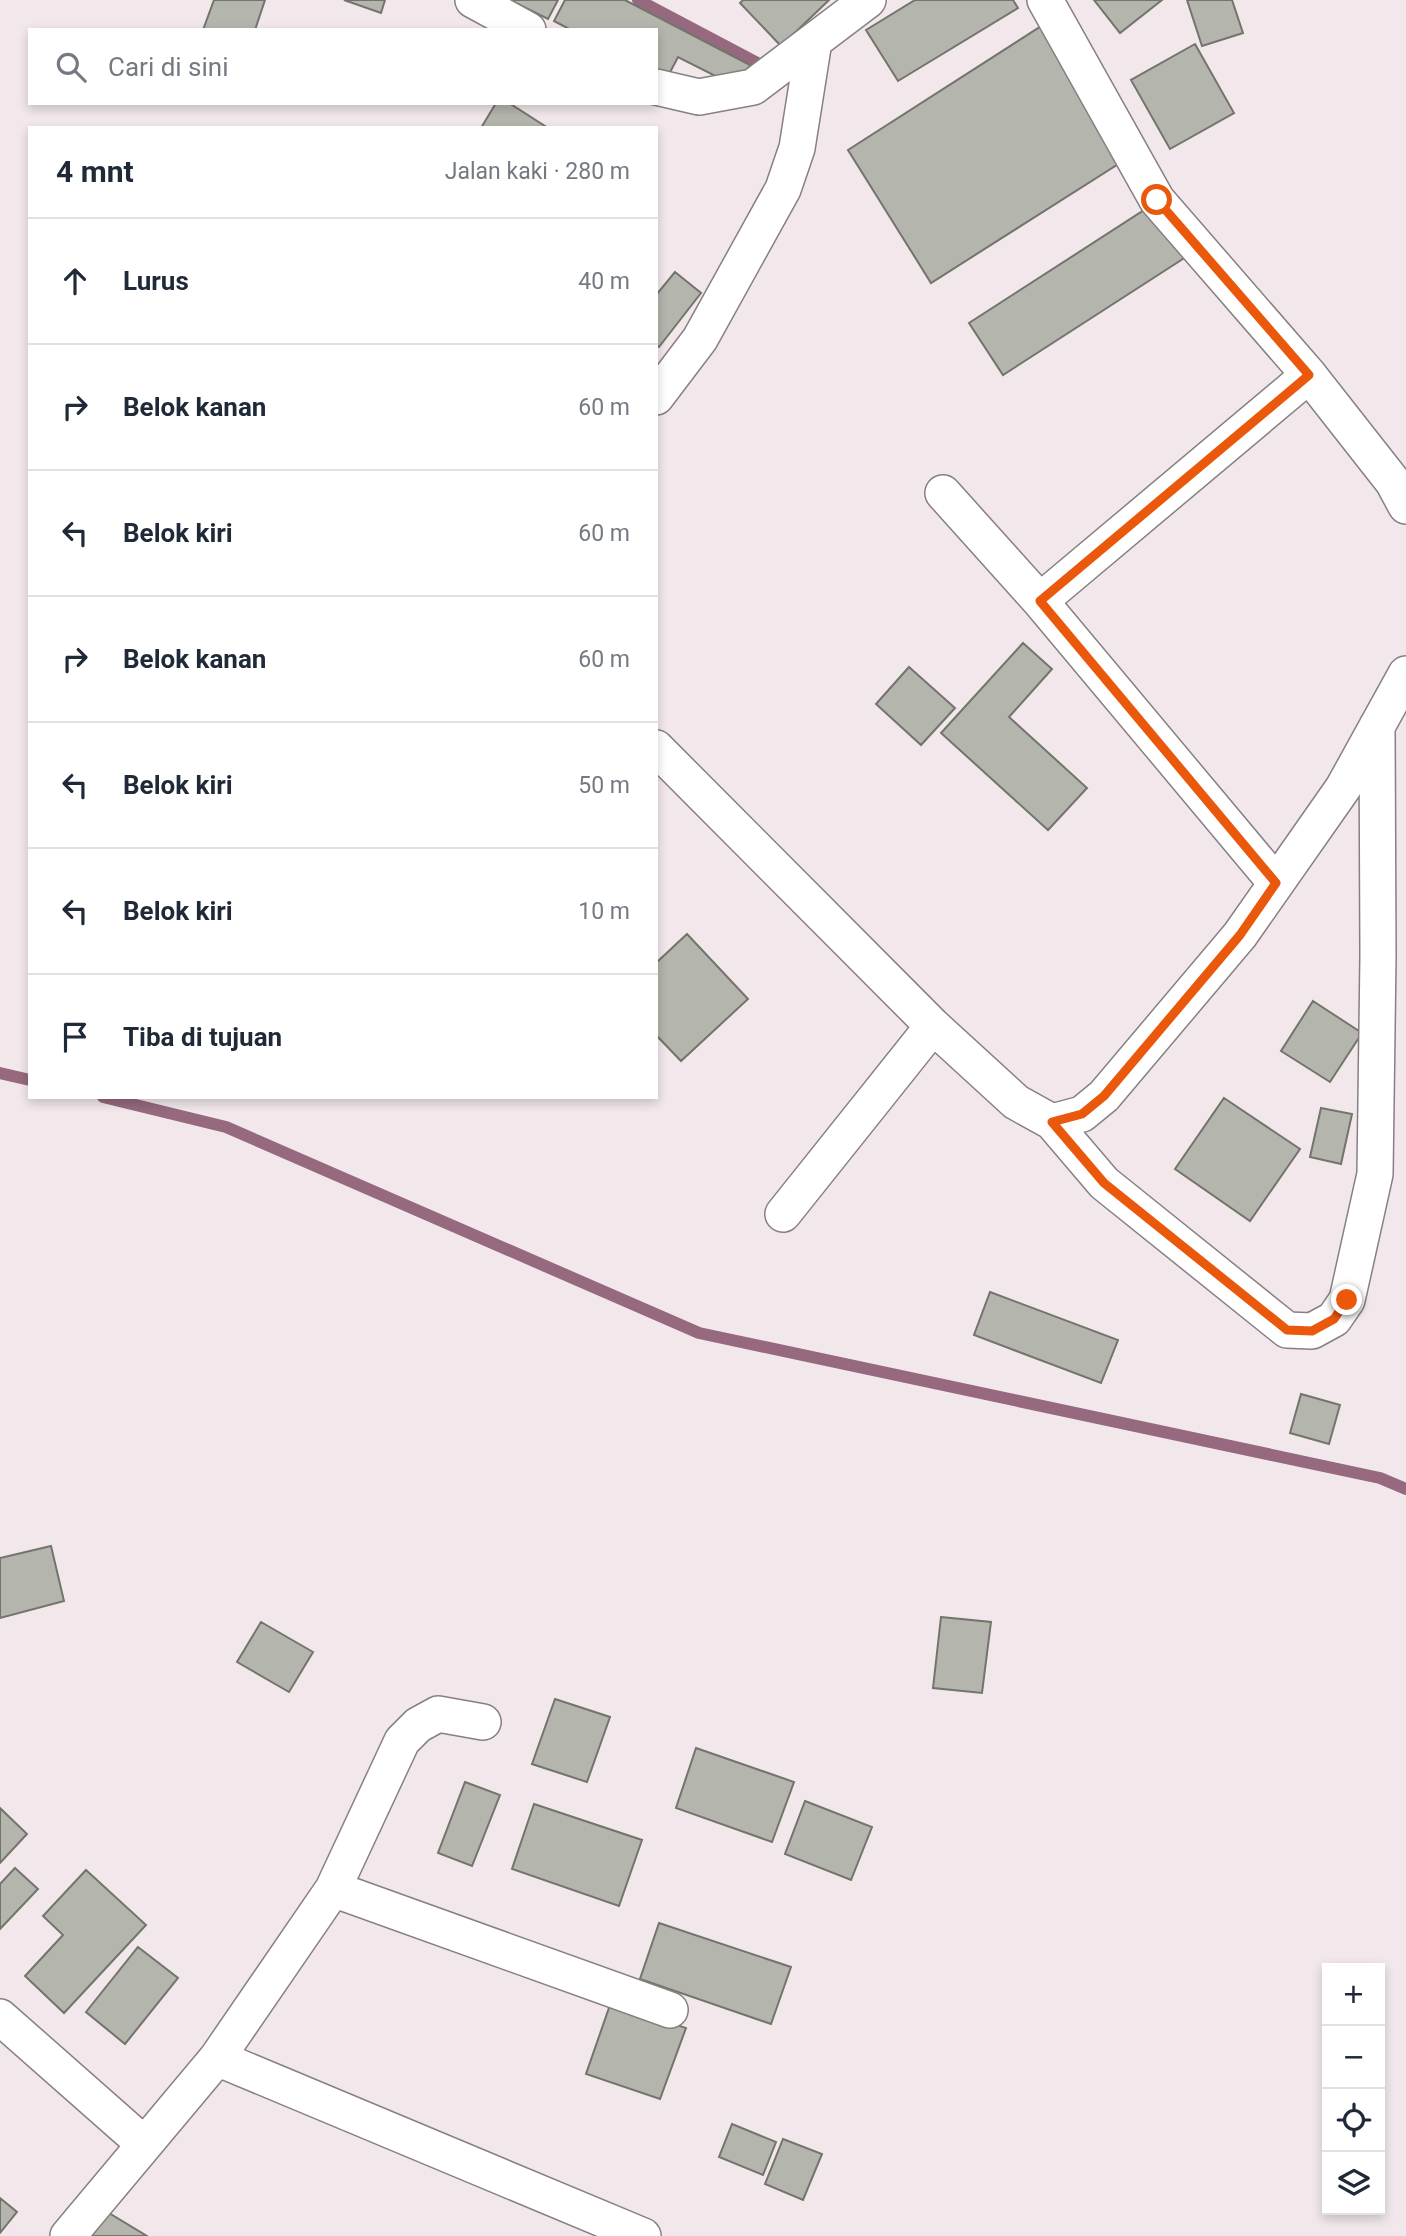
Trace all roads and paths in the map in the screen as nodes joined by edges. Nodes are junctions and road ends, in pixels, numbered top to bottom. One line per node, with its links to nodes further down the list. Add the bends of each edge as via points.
1 (473, 0): 4 (street)
2 (868, 0): 5 (street)
3 (1045, 0): 7 (street, via 1157,200)
4 (524, 28)
5 (814, 41): 6 (street, via 753,87 699,97); 8 (street, via 797,148 783,189 700,339)
6 (658, 87)
7 (1309, 375): 10 (street, via 1393,482); 11 (street)
8 (658, 394)
9 (943, 493): 11 (street)
10 (1406, 506)
11 (1040, 601): 15 (street)
12 (1406, 674): 13 (street)
13 (1377, 726): 15 (street, via 1343,788); 17 (street, via 1375,1174 1347,1300 1334,1319 1312,1331 1287,1330 1104,1183)
14 (658, 750): 16 (street)
15 (1276, 883): 17 (street, via 1240,935 1104,1096 1082,1114)
16 (933, 1026): 17 (street, via 1016,1102); 18 (street)
17 (1052, 1122)
18 (783, 1214)
19 (483, 1722): 20 (street, via 438,1714 402,1741)
20 (332, 1889): 21 (street); 23 (street)
21 (670, 2010)
22 (0, 2017): 24 (street)
23 (216, 2058): 24 (street); 26 (street)
24 (144, 2144): 25 (street)
25 (68, 2236)
26 (643, 2236)

